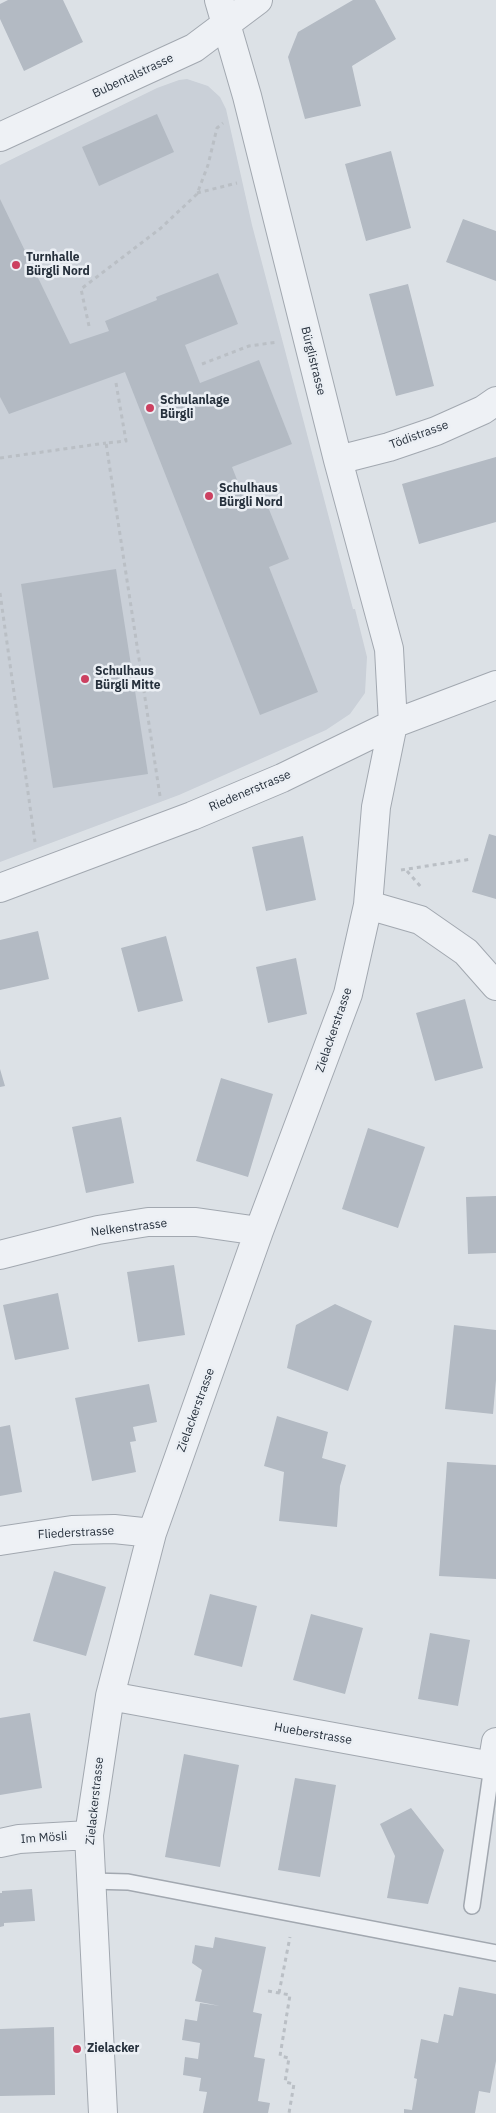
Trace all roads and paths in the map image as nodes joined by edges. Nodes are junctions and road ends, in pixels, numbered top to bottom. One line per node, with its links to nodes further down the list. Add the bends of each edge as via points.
1 (258, 0): 2 (street, Bubentalstrasse)
2 (222, 12): 4 (street, Bubentalstrasse, via 194,48); 14 (street, Bürglistrasse, via 247,96)
3 (227, 122): 6 (path, via 217,128)
4 (0, 137)
5 (239, 183): 6 (path)
6 (197, 194): 7 (path, via 162,228 81,289)
7 (89, 326)
8 (283, 342): 9 (path, via 249,346)
9 (202, 364)
10 (116, 383): 12 (path, via 126,441)
11 (496, 400): 14 (street, Tödistrasse, via 483,410 436,431)
12 (106, 443): 13 (path); 18 (path)
13 (0, 458)
14 (338, 460): 17 (street, Bürglistrasse, via 388,649)
15 (0, 592): 19 (path)
16 (496, 685): 17 (street, Riedenerstrasse)
17 (393, 724): 22 (street, Riedenerstrasse, via 282,778 192,816); 23 (street, Zielackerstrasse, via 376,807)
18 (160, 797)
19 (35, 847)
20 (472, 859): 21 (path)
21 (406, 871)
22 (0, 888)
23 (368, 905): 24 (street, via 420,920 466,952); 25 (street, Zielackerstrasse, via 348,994)
24 (496, 986)
25 (259, 1231): 26 (street, Nelkenstrasse, via 196,1222 148,1222 98,1230); 27 (street, Zielackerstrasse)
26 (0, 1255)
27 (152, 1534): 28 (street, Fliederstrasse, via 114,1529 72,1530); 29 (street, Zielackerstrasse)
28 (0, 1540)
29 (110, 1696): 30 (street, Hueberstrasse); 31 (street, Zielackerstrasse)
30 (494, 1754): 34 (lane)
31 (89, 1835): 32 (street, Im Mösli); 33 (street, Zielackerstrasse)
32 (0, 1843)
33 (91, 1881): 35 (lane, via 128,1882); 39 (street, Zielackerstrasse)
34 (472, 1906)
35 (295, 1914): 36 (lane); 38 (path)
36 (496, 1952)
37 (268, 1991): 38 (path)
38 (279, 1992): 40 (path, via 290,1995 280,2056 289,2058 285,2082 294,2084)
39 (103, 2113)
40 (289, 2113)

